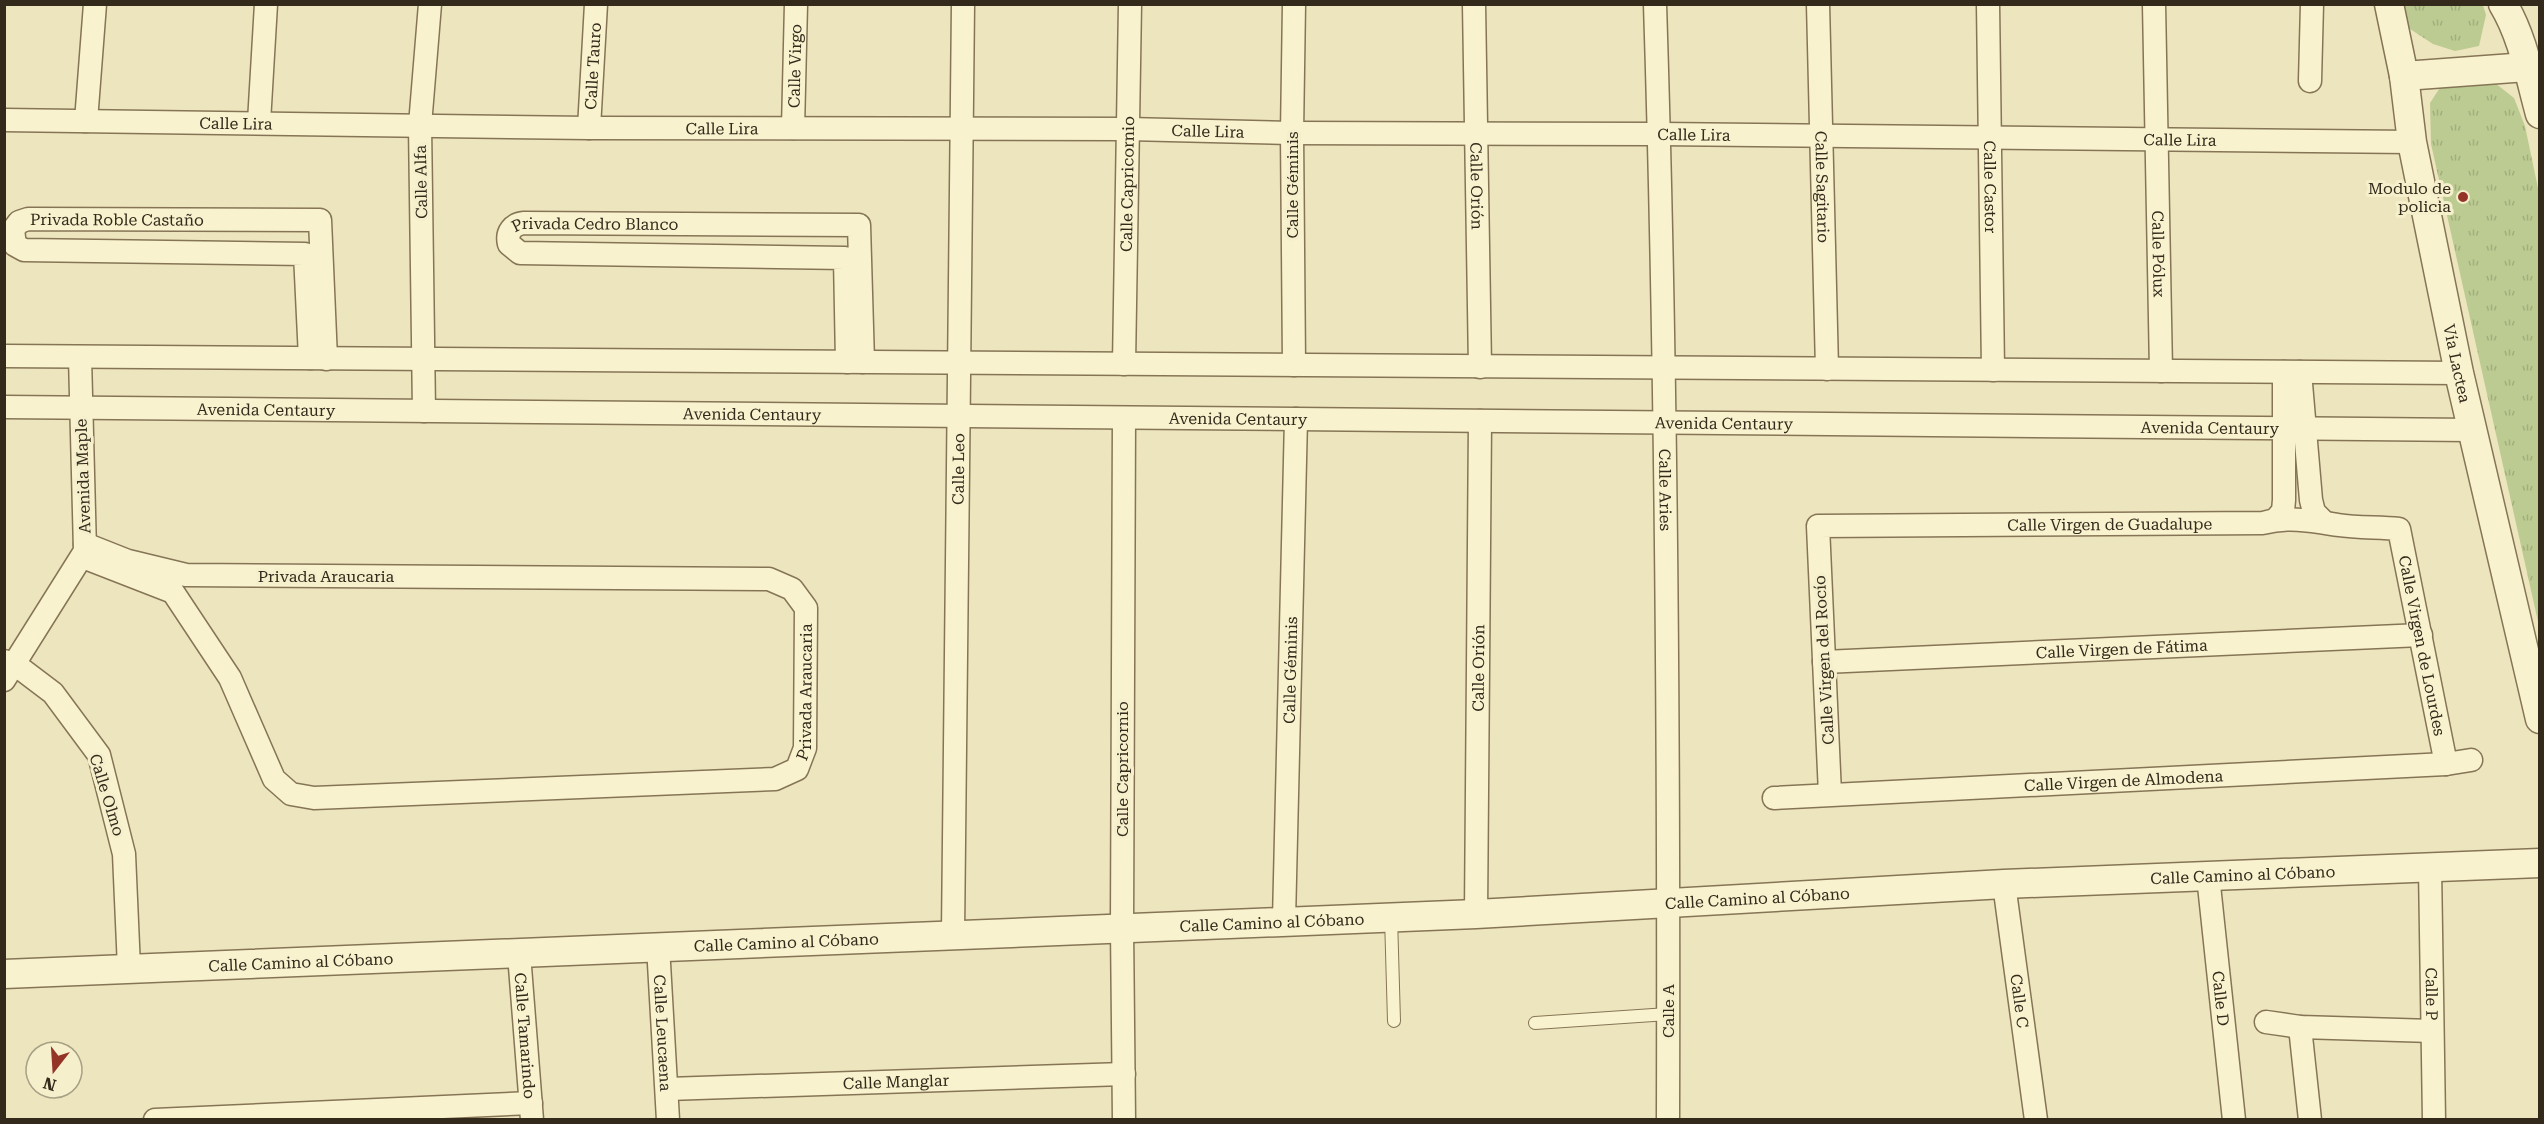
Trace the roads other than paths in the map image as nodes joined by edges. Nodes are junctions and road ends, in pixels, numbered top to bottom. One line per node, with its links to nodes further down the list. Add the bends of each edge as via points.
1 (95, 4): 22 (street)
2 (266, 4): 23 (street)
3 (430, 4): 24 (street, Calle Alfa)
4 (596, 4): 25 (street, Calle Tauro)
5 (796, 4): 26 (street, Calle Virgo)
6 (963, 4): 28 (street, Calle Leo)
7 (1130, 4): 27 (street, Calle Capricornio)
8 (1294, 4): 30 (street, Calle Géminis)
9 (1474, 4): 29 (street, Calle Orión)
10 (1655, 4): 31 (street, Calle Aries)
11 (1818, 4): 32 (street, Calle Sagitario)
12 (1988, 4): 33 (street, Calle Castor)
13 (2154, 4): 34 (street, Calle Pólux)
14 (2312, 4): 19 (street)
15 (2389, 4): 18 (street, Vía Lactea)
16 (2503, 4): 17 (street)
17 (2527, 67): 18 (street); 20 (street)
18 (2404, 76): 35 (street, Vía Lactea)
19 (2310, 81)
20 (2540, 114)
21 (4, 120): 22 (street, Calle Lira)
22 (86, 121): 23 (street, Calle Lira)
23 (259, 122): 24 (street, Calle Lira)
24 (420, 125): 25 (street, Calle Lira); 39 (street, Calle Alfa)
25 (589, 128): 26 (street, Calle Lira)
26 (793, 128): 28 (street, Calle Lira)
27 (1128, 129): 28 (street, Calle Lira); 30 (street, Calle Lira); 42 (street, Calle Capricornio)
28 (961, 130): 41 (street, Calle Leo)
29 (1476, 132): 30 (street, Calle Lira); 31 (street, Calle Lira); 44 (street, Calle Orión)
30 (1292, 133): 43 (street, Calle Géminis)
31 (1659, 134): 32 (street, Calle Lira); 45 (street, Calle Aries)
32 (1822, 137): 33 (street, Calle Lira); 46 (street, Calle Sagitario)
33 (1991, 138): 34 (street, Calle Lira); 47 (street, Calle Castor)
34 (2158, 139): 35 (street, Calle Lira); 48 (street, Calle Pólux)
35 (2412, 142): 50 (street, Vía Lactea)
36 (4, 356): 37 (street)
37 (80, 357): 38 (street); 52 (street, Avenida Maple)
38 (318, 359): 38 (street, Privada Roble Castaño, via 320,220 28,219 13,230 13,240 24,250 305,254); 39 (street)
39 (423, 359): 40 (street); 53 (street, Calle Alfa)
40 (855, 362): 40 (street, Privada Cedro Blanco, via 859,225 524,223 514,225 508,234 509,244 520,253 844,258); 41 (street)
41 (959, 363): 42 (street); 54 (street, Calle Leo)
42 (1124, 364): 43 (street)
43 (1294, 365): 44 (street)
44 (1480, 367): 45 (street)
45 (1662, 368): 46 (street); 58 (street, Calle Aries)
46 (1827, 369): 47 (street)
47 (1993, 370): 48 (street)
48 (2161, 371): 49 (street)
49 (2292, 372): 50 (street); 59 (street)
50 (2459, 373): 60 (street, Vía Lactea)
51 (4, 407): 52 (street, Avenida Centaury)
52 (81, 408): 53 (street, Avenida Centaury); 65 (street, Avenida Maple)
53 (424, 411): 54 (street, Avenida Centaury)
54 (959, 416): 55 (street, Avenida Centaury); 84 (street, Calle Leo)
55 (1124, 418): 56 (street, Avenida Centaury); 83 (street, Calle Capricornio)
56 (1296, 419): 57 (street, Avenida Centaury); 82 (street, Calle Géminis)
57 (1480, 421): 58 (street, Avenida Centaury); 80 (street, Calle Orión)
58 (1663, 423): 59 (street, Avenida Centaury); 79 (street, Calle Aries)
59 (2295, 429): 60 (street, Avenida Centaury); 61 (street, via 2283,511); 62 (street, via 2314,512)
60 (2472, 430): 70 (street, Vía Lactea)
61 (2276, 519): 62 (street, Calle Virgen de Guadalupe); 63 (street, Calle Virgen de Guadalupe, via 2263,523)
62 (2323, 521): 64 (street, Calle Virgen de Guadalupe)
63 (1818, 526): 68 (street, Calle Virgen del Rocío)
64 (2399, 529): 67 (street, Calle Virgen de Lourdes)
65 (84, 551): 66 (street, Privada Araucaria); 69 (street, Avenida Maple)
66 (179, 583): 66 (street, Privada Araucaria, via 230,678 274,779 291,794 314,798 775,778 797,769 806,748 806,608 792,589 769,579)
67 (2421, 635): 68 (street, Calle Virgen de Fátima); 72 (street, Calle Virgen de Lourdes)
68 (1824, 662): 73 (street, Calle Virgen del Rocío)
69 (8, 669): 87 (street, Calle Olmo, via 53,693 99,755 124,854)
70 (2540, 719)
71 (2471, 760): 72 (street, Calle Virgen de Almodena)
72 (2446, 764): 73 (street, Calle Virgen de Almodena)
73 (1830, 794): 74 (street, Calle Virgen de Almodena)
74 (1774, 798)
75 (2540, 863): 76 (street, Calle Camino al Cóbano)
76 (2430, 868): 77 (street, Calle Camino al Cóbano); 94 (street, Calle P)
77 (2208, 876): 78 (street, Calle Camino al Cóbano); 103 (street, Calle D)
78 (2004, 884): 79 (street, Calle Camino al Cóbano); 102 (street, Calle C)
79 (1669, 902): 80 (street, Calle Camino al Cóbano); 89 (street, Calle A)
80 (1476, 914): 81 (street, Calle Camino al Cóbano)
81 (1391, 917): 82 (street, Calle Camino al Cóbano); 90 (lane)
82 (1284, 920): 83 (street, Calle Camino al Cóbano)
83 (1122, 928): 84 (street, Calle Camino al Cóbano); 95 (street, Calle Capricornio)
84 (953, 934): 85 (street, Calle Camino al Cóbano)
85 (658, 946): 86 (street, Calle Camino al Cóbano); 96 (street, Calle Leucaena)
86 (519, 954): 87 (street, Calle Camino al Cóbano); 97 (street, Calle Tamarindo)
87 (129, 968): 88 (street, Calle Camino al Cóbano)
88 (4, 974)
89 (1668, 1014): 92 (lane); 101 (street, Calle A)
90 (1394, 1021)
91 (2266, 1022): 93 (street)
92 (1535, 1023)
93 (2300, 1027): 94 (street); 104 (street)
94 (2432, 1031): 105 (street, Calle P)
95 (1124, 1074): 96 (street, Calle Manglar); 100 (street, Calle Capricornio)
96 (668, 1089): 99 (street, Calle Leucaena)
97 (531, 1111): 98 (street)
98 (155, 1119)
99 (668, 1119)
100 (1124, 1119)
101 (1668, 1119)
102 (2036, 1119)
103 (2234, 1119)
104 (2310, 1119)
105 (2434, 1119)

